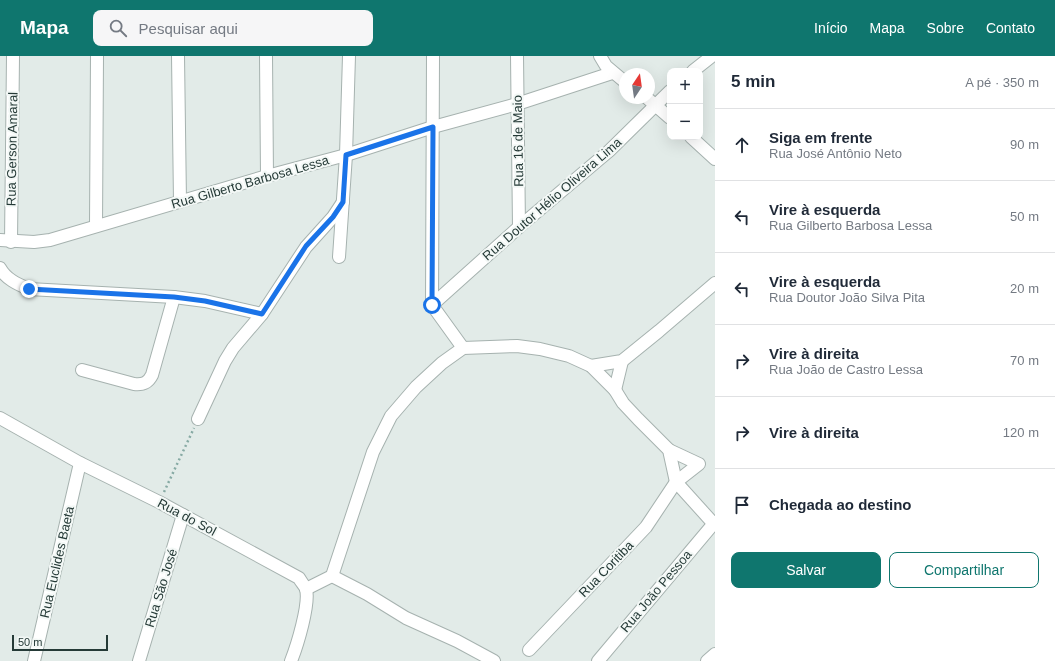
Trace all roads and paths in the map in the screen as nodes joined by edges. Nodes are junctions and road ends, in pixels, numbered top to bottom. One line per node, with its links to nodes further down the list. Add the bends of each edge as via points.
1 (13, 56): 28 (street, Rua Gerson Amaral)
2 (98, 56): 26 (street)
3 (178, 56): 24 (street)
4 (266, 56): 23 (street)
5 (349, 56): 21 (street)
6 (433, 56): 19 (street)
7 (517, 56): 15 (street, Rua 16 de Maio)
8 (600, 56): 11 (street)
9 (712, 56): 10 (street)
10 (697, 68)
11 (612, 73): 12 (street); 15 (street, Rua Gilberto Barbosa Lessa)
12 (619, 78)
13 (667, 93): 14 (street, Rua Doutor Hélio Oliveira Lima)
14 (655, 99)
15 (517, 104): 19 (street, Rua Gilberto Barbosa Lessa); 27 (street, Rua 16 de Maio)
16 (648, 104): 27 (street, Rua Doutor Hélio Oliveira Lima, via 609,151)
17 (654, 104): 18 (street)
18 (667, 115)
19 (433, 127): 21 (street, Rua Gilberto Barbosa Lessa); 33 (street)
20 (694, 140): 22 (street)
21 (346, 155): 23 (street, Rua Gilberto Barbosa Lessa); 25 (street)
22 (715, 159)
23 (267, 176): 24 (street, Rua Gilberto Barbosa Lessa)
24 (180, 201): 26 (street, Rua Gilberto Barbosa Lessa)
25 (343, 202): 29 (street); 34 (street, via 333,217 306,246)
26 (96, 226): 28 (street, Rua Gilberto Barbosa Lessa, via 50,240)
27 (519, 227): 33 (street, Rua Doutor Hélio Oliveira Lima)
28 (5, 241)
29 (339, 257)
30 (0, 268): 32 (street, via 16,284 29,289)
31 (715, 283): 36 (street)
32 (174, 297): 34 (street); 38 (street, via 149,380 134,384)
33 (432, 305): 35 (street)
34 (262, 314): 41 (street, via 233,348)
35 (463, 348): 37 (street, via 517,346 540,349 569,356); 48 (street, via 416,387 392,416 373,452)
36 (622, 361): 37 (street); 39 (street)
37 (591, 366): 39 (street)
38 (82, 370)
39 (615, 390): 42 (street, via 623,403)
40 (0, 418): 43 (street, Rua do Sol)
41 (198, 419): 45 (path)
42 (669, 450): 44 (street); 44 (street, Rua Coritiba, via 699,464)
43 (80, 463): 45 (street, Rua do Sol); 52 (street, Rua Euclides Baeta)
44 (676, 482): 47 (street); 50 (street, Rua Coritiba, via 646,527)
45 (159, 502): 46 (street, Rua do Sol)
46 (183, 514): 49 (street, Rua do Sol, via 292,573); 53 (street, Rua São José)
47 (714, 522): 56 (street, Rua João Pessoa)
48 (332, 576): 49 (street); 55 (street, via 406,618)
49 (306, 589): 54 (street, via 306,604)
50 (529, 650)
51 (715, 654): 57 (street)
52 (34, 661)
53 (138, 661)
54 (291, 661)
55 (494, 661)
56 (598, 661)
57 (707, 661)

